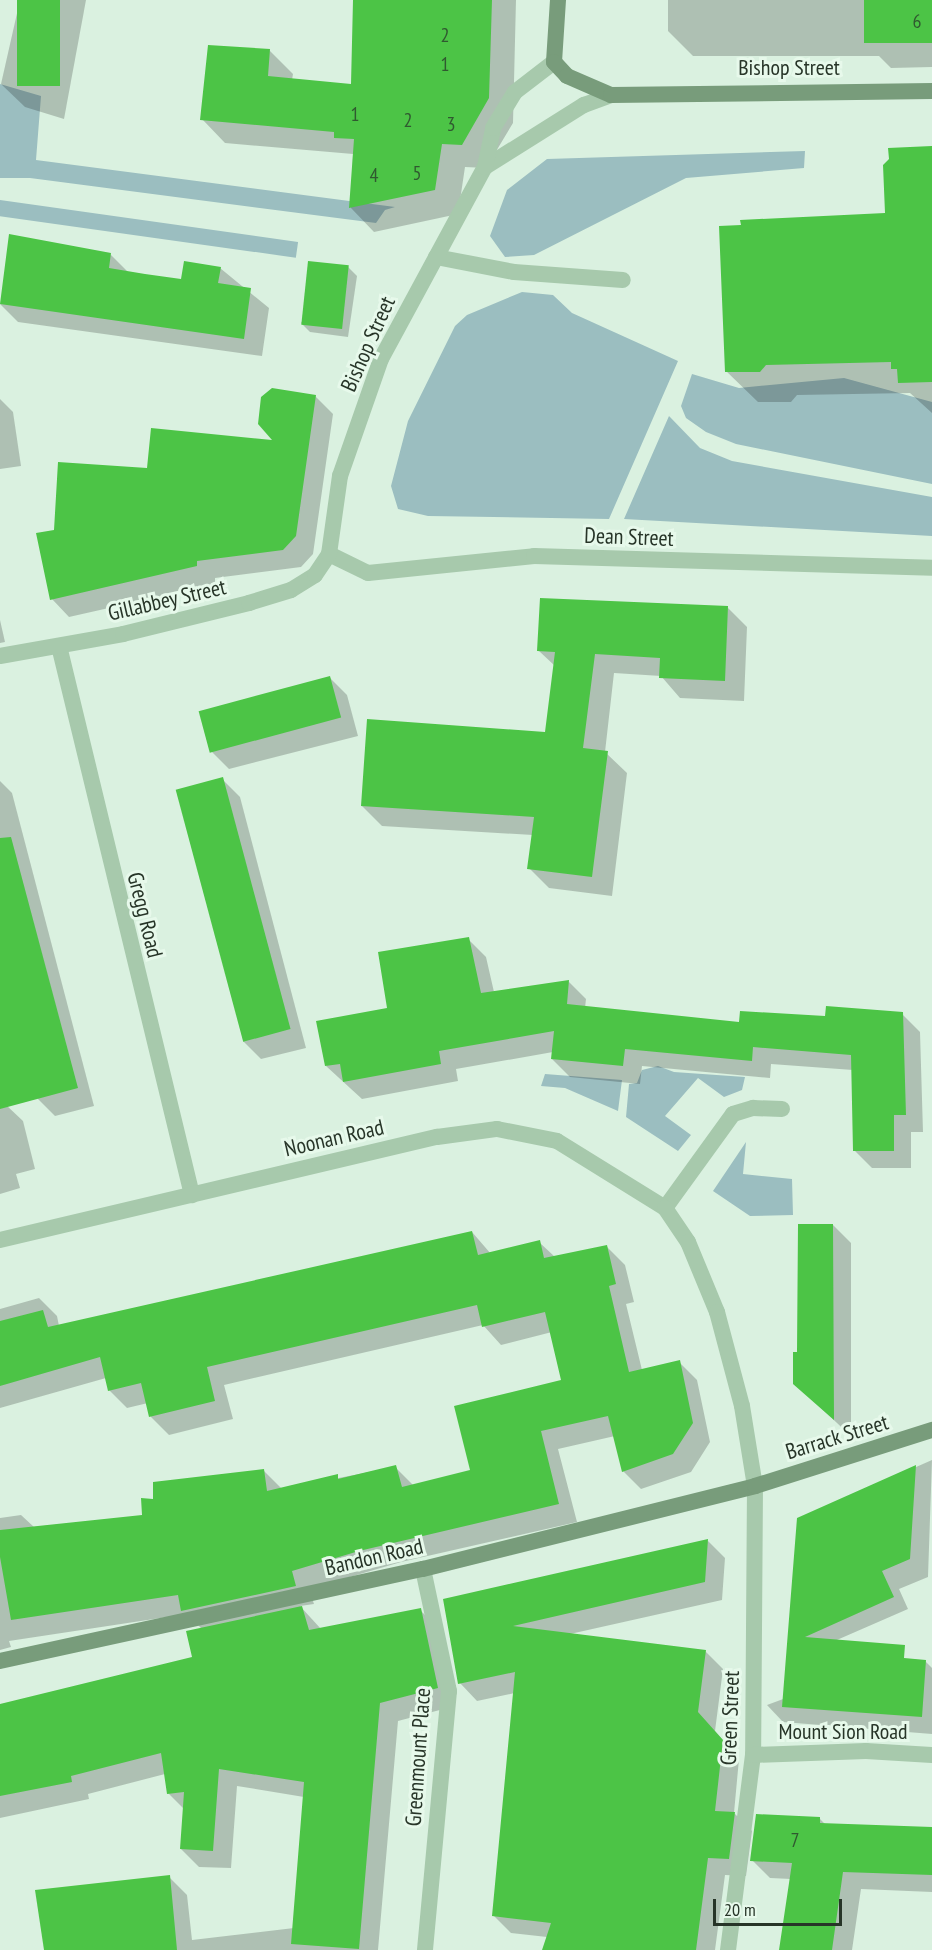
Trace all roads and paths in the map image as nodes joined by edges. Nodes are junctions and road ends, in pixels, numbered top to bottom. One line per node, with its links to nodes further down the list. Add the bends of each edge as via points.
1 (558, 0): 2 (main road)
2 (554, 62): 4 (main road, Bishop Street, via 567,76); 5 (street, Bishop Street, via 515,92 493,128)
3 (932, 91): 4 (main road, Bishop Street)
4 (611, 95): 5 (street, Bishop Street, via 584,105)
5 (485, 167): 6 (street, Bishop Street)
6 (436, 257): 7 (street, via 514,272); 8 (street, Bishop Street, via 381,359 368,393 340,476)
7 (623, 280)
8 (329, 554): 9 (street, Dean Street, via 368,573 534,556); 10 (street, Gillabbey Street, via 315,575 291,590 123,634)
9 (932, 568)
10 (58, 646): 11 (street, Gillabbey Street); 13 (street, Gregg Road)
11 (0, 656)
12 (782, 1109): 14 (street, via 753,1108 733,1114)
13 (192, 1195): 14 (street, Noonan Road, via 437,1137 497,1129 557,1141); 15 (street, Noonan Road)
14 (665, 1208): 17 (street, Noonan Road, via 688,1242 717,1312 742,1406)
15 (0, 1240)
16 (932, 1430): 17 (main road, Barrack Street)
17 (755, 1486): 18 (main road, Bandon Road); 20 (street, Green Street)
18 (423, 1569): 19 (main road, Bandon Road); 22 (street, Greenmount Place, via 449,1691)
19 (0, 1661)
20 (753, 1755): 21 (street, Mount Sion Road, via 866,1751); 23 (street, Green Street)
21 (932, 1755)
22 (425, 1950)
23 (728, 1950)

